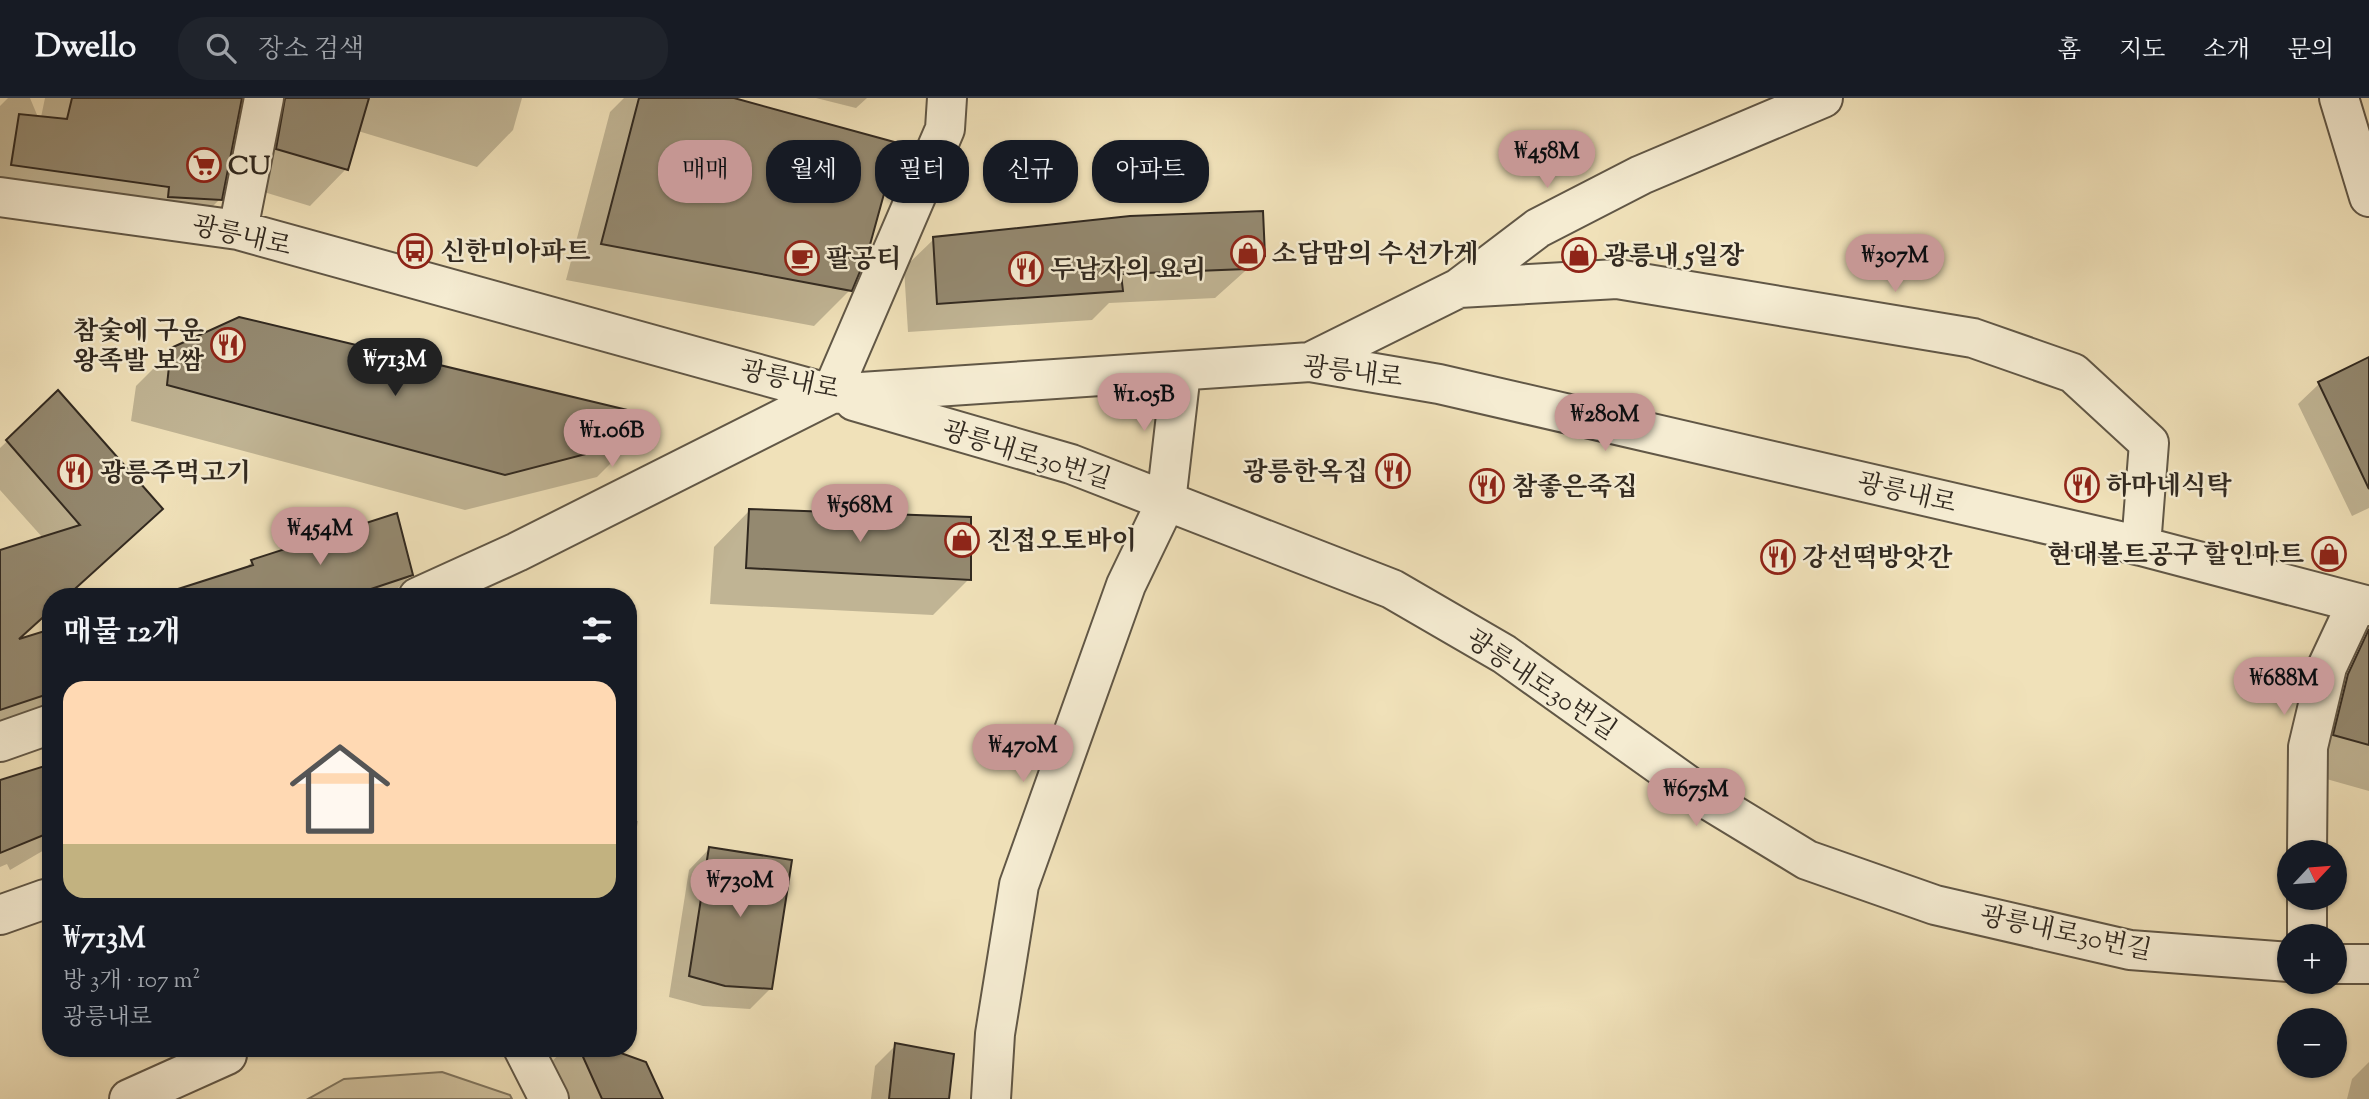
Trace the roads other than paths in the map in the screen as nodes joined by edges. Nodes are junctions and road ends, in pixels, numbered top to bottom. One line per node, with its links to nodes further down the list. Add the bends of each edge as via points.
1 (264, 98): 7 (street)
2 (947, 98): 11 (street, via 945,129)
3 (1823, 98): 8 (street, via 1641,175 1549,222)
4 (2339, 98): 6 (street)
5 (0, 197): 7 (street, 광릉내로)
6 (2369, 197)
7 (238, 230): 11 (street, 광릉내로)
8 (1459, 288): 9 (street); 13 (street, via 1618,279 1973,338 2073,373 2149,443)
9 (1310, 362): 10 (street, 광릉내로); 13 (street, 광릉내로, via 1439,384)
10 (1181, 372): 11 (street, 광릉내로); 12 (street)
11 (831, 394): 12 (street, 광릉내로30번길, via 1071,464); 14 (street)
12 (1166, 502): 21 (street, 광릉내로30번길, via 1392,589 1504,654 1710,801 1807,860 1935,905 2130,950); 28 (street, via 1126,586 1019,885 995,1034)
13 (2141, 546): 15 (street, 광릉내로)
14 (438, 588)
15 (2363, 605): 18 (street, via 2327,667 2308,747)
16 (42, 727): 17 (street)
17 (0, 742)
18 (2307, 840)
19 (42, 901): 20 (street)
20 (0, 915)
21 (2277, 961)
22 (2347, 964): 23 (street)
23 (2369, 964)
24 (221, 1057): 26 (street)
25 (528, 1057): 27 (street)
26 (129, 1099)
27 (549, 1099)
28 (990, 1099)

